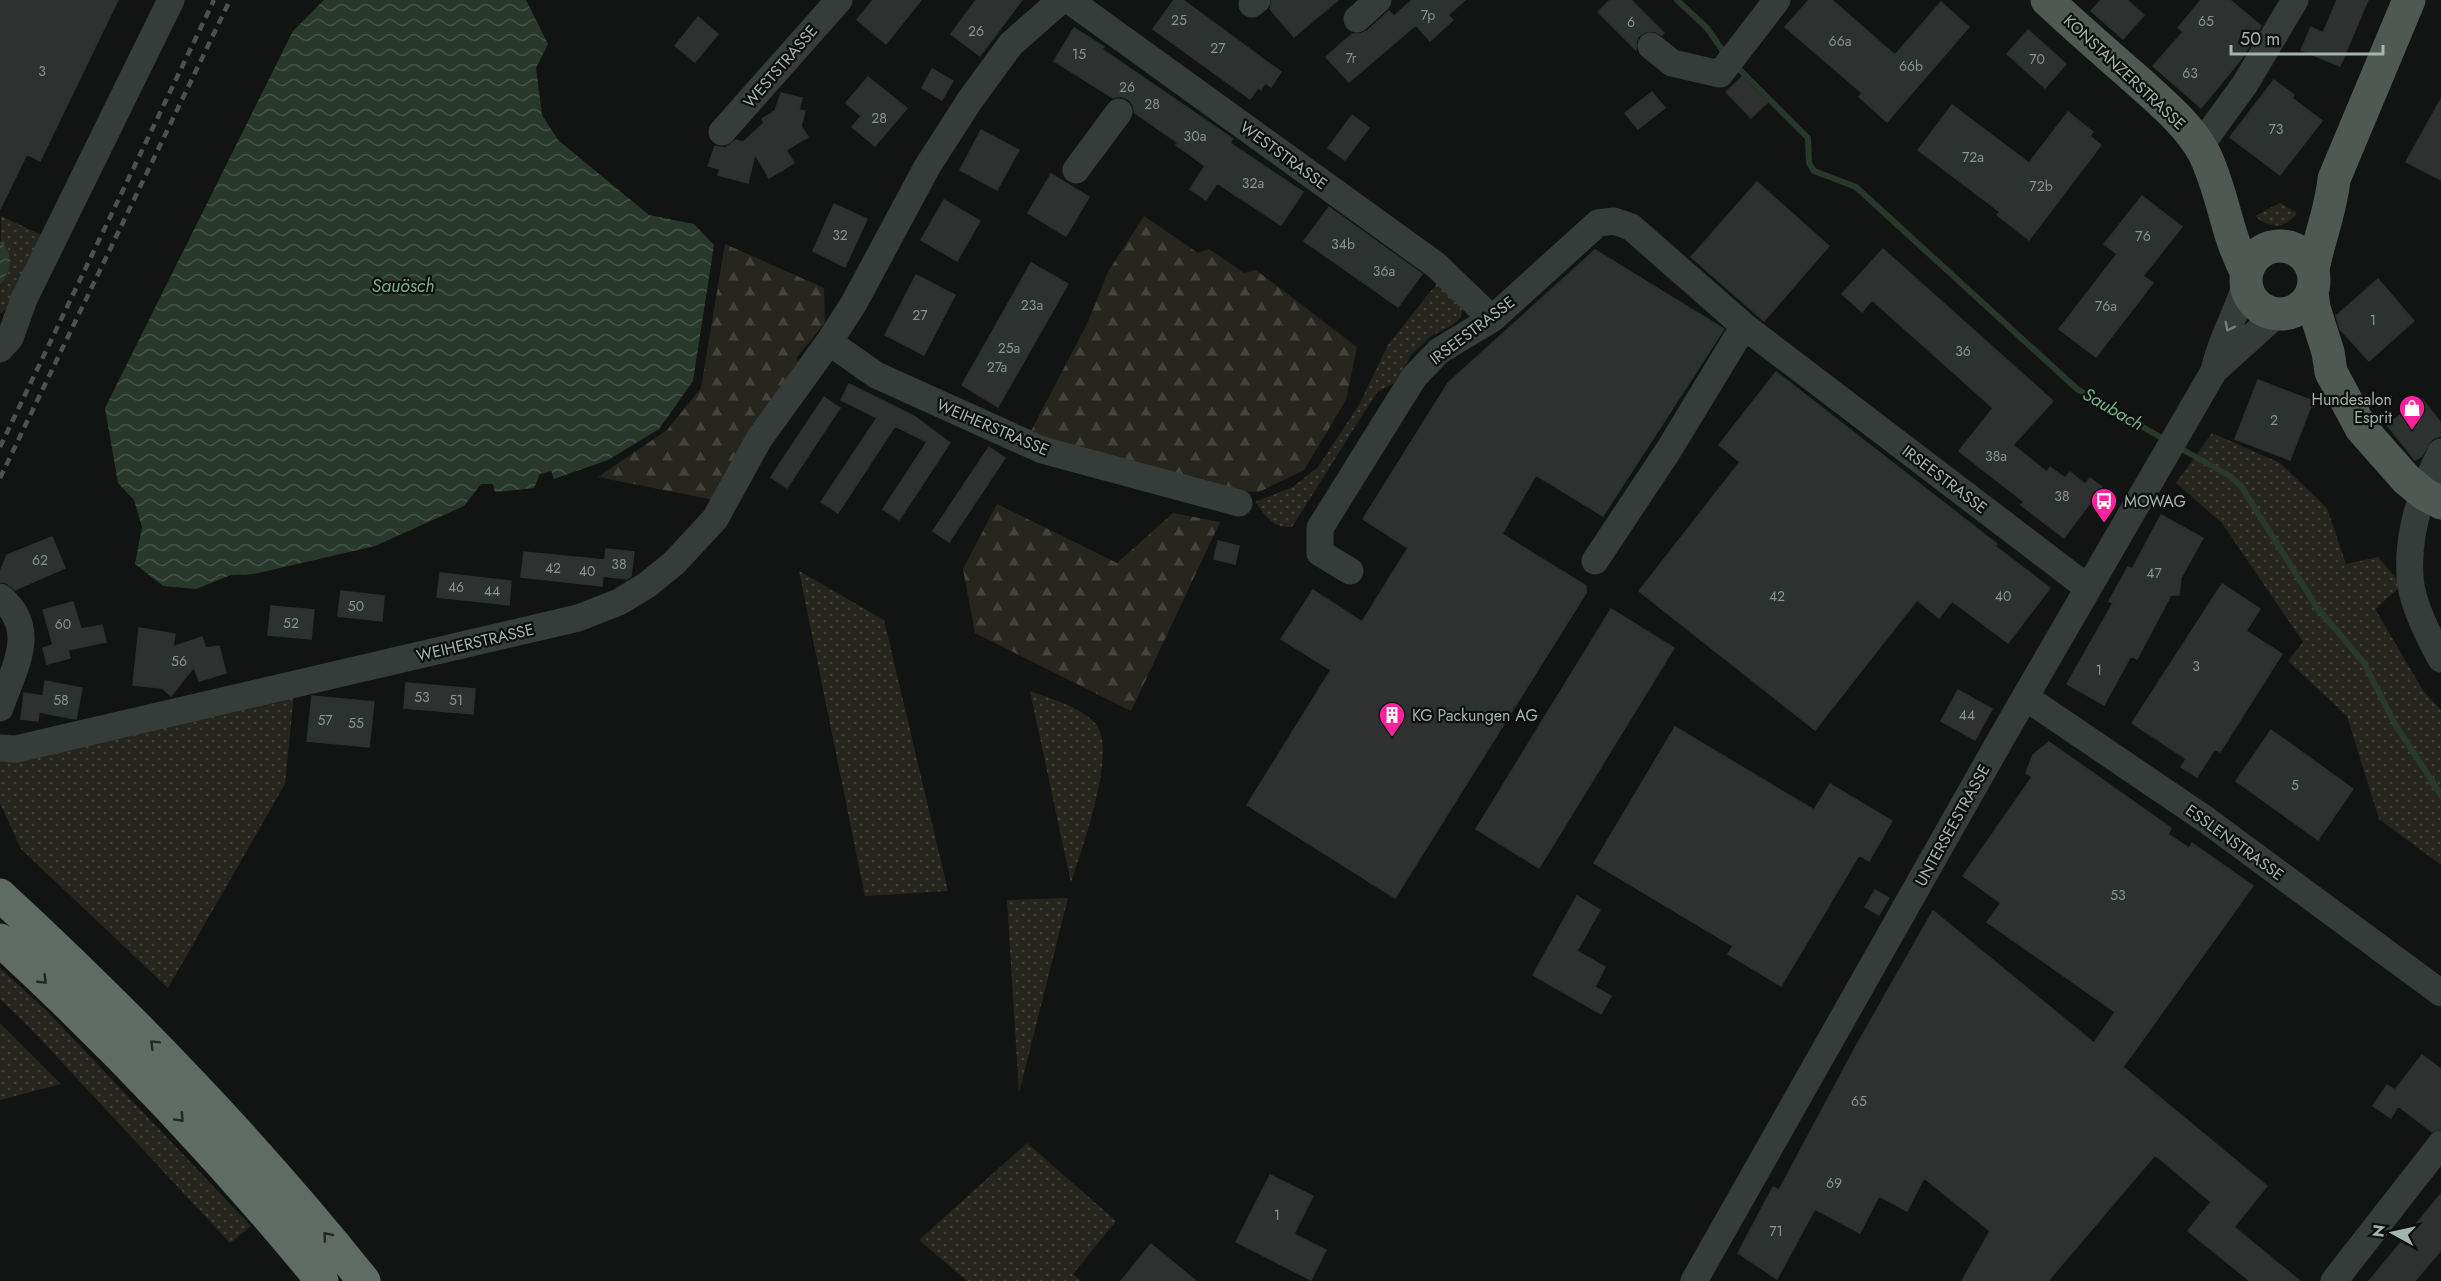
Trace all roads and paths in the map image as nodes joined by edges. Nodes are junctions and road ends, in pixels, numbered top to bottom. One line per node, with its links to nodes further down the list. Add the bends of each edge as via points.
1 (171, 0): 21 (street)
2 (839, 0): 13 (street, WESTSTRASSE)
3 (1061, 0): 26 (street, WEIHERSTRASSE, via 1011,44 987,74 927,167)
4 (1069, 0): 24 (street, WESTSTRASSE, via 1436,265)
5 (1378, 0): 10 (street)
6 (1777, 0): 11 (street, via 1720,74 1672,63)
7 (2295, 0): 14 (street, KONSTANZERSTRASSE, via 2245,84)
8 (2409, 0): 16 (main road)
9 (2056, 3): 14 (main road, KONSTANZERSTRASSE, via 2164,105)
10 (1357, 19)
11 (1651, 46)
12 (1119, 112): 15 (street)
13 (722, 132)
14 (2200, 146): 17 (main road, KONSTANZERSTRASSE)
15 (1076, 170)
16 (2334, 179): 18 (main road); 20 (main road)
17 (2218, 188): 18 (main road, KONSTANZERSTRASSE, via 2235,201 2253,228); 19 (main road, KONSTANZERSTRASSE)
18 (2279, 246): 19 (main road, via 2257,255); 20 (main road, via 2305,255)
19 (2247, 278): 22 (main road, via 2250,295 2257,304); 28 (street, UNTERSEESTRASSE, one-way to 28, via 2239,308 2218,350)
20 (2313, 281): 22 (main road, via 2301,307); 29 (main road, via 2314,308)
21 (24, 298): 23 (street); 27 (street, via 10,338)
22 (2280, 314): 28 (street, UNTERSEESTRASSE); 29 (main road, via 2316,360)
23 (0, 319)
24 (1492, 319): 25 (street, IRSEESTRASSE, via 1598,223 1614,221 1631,227); 34 (street, IRSEESTRASSE, via 1439,351 1414,377 1320,528 1320,553)
25 (1744, 326): 33 (street); 35 (street, IRSEESTRASSE)
26 (829, 342): 32 (street, WEIHERSTRASSE, via 876,375 1042,450); 40 (street, WEIHERSTRASSE, via 759,439 711,524 674,563 619,602 578,618 16,749)
27 (0, 349)
28 (2214, 371): 35 (street, UNTERSEESTRASSE)
29 (2331, 372): 31 (main road, via 2361,428 2406,479)
30 (2441, 452): 31 (street, via 2429,476)
31 (2432, 498): 37 (street, via 2410,548 2411,588)
32 (1239, 502)
33 (1595, 561)
34 (1350, 571)
35 (2088, 588): 38 (street, UNTERSEESTRASSE)
36 (0, 597): 39 (street, via 13,608 18,620 21,654)
37 (2441, 659)
38 (2025, 697): 43 (street, ESSLENSTRASSE, via 2205,819); 47 (street, UNTERSEESTRASSE)
39 (0, 708)
40 (0, 748)
41 (0, 895): 46 (highway, one-way to 41, via 283,1184 172,1063)
42 (0, 940): 45 (highway, one-way to 45, via 165,1102)
43 (2441, 993)
44 (2441, 1144): 48 (street)
45 (322, 1281)
46 (364, 1281)
47 (1694, 1281)
48 (2334, 1281)

